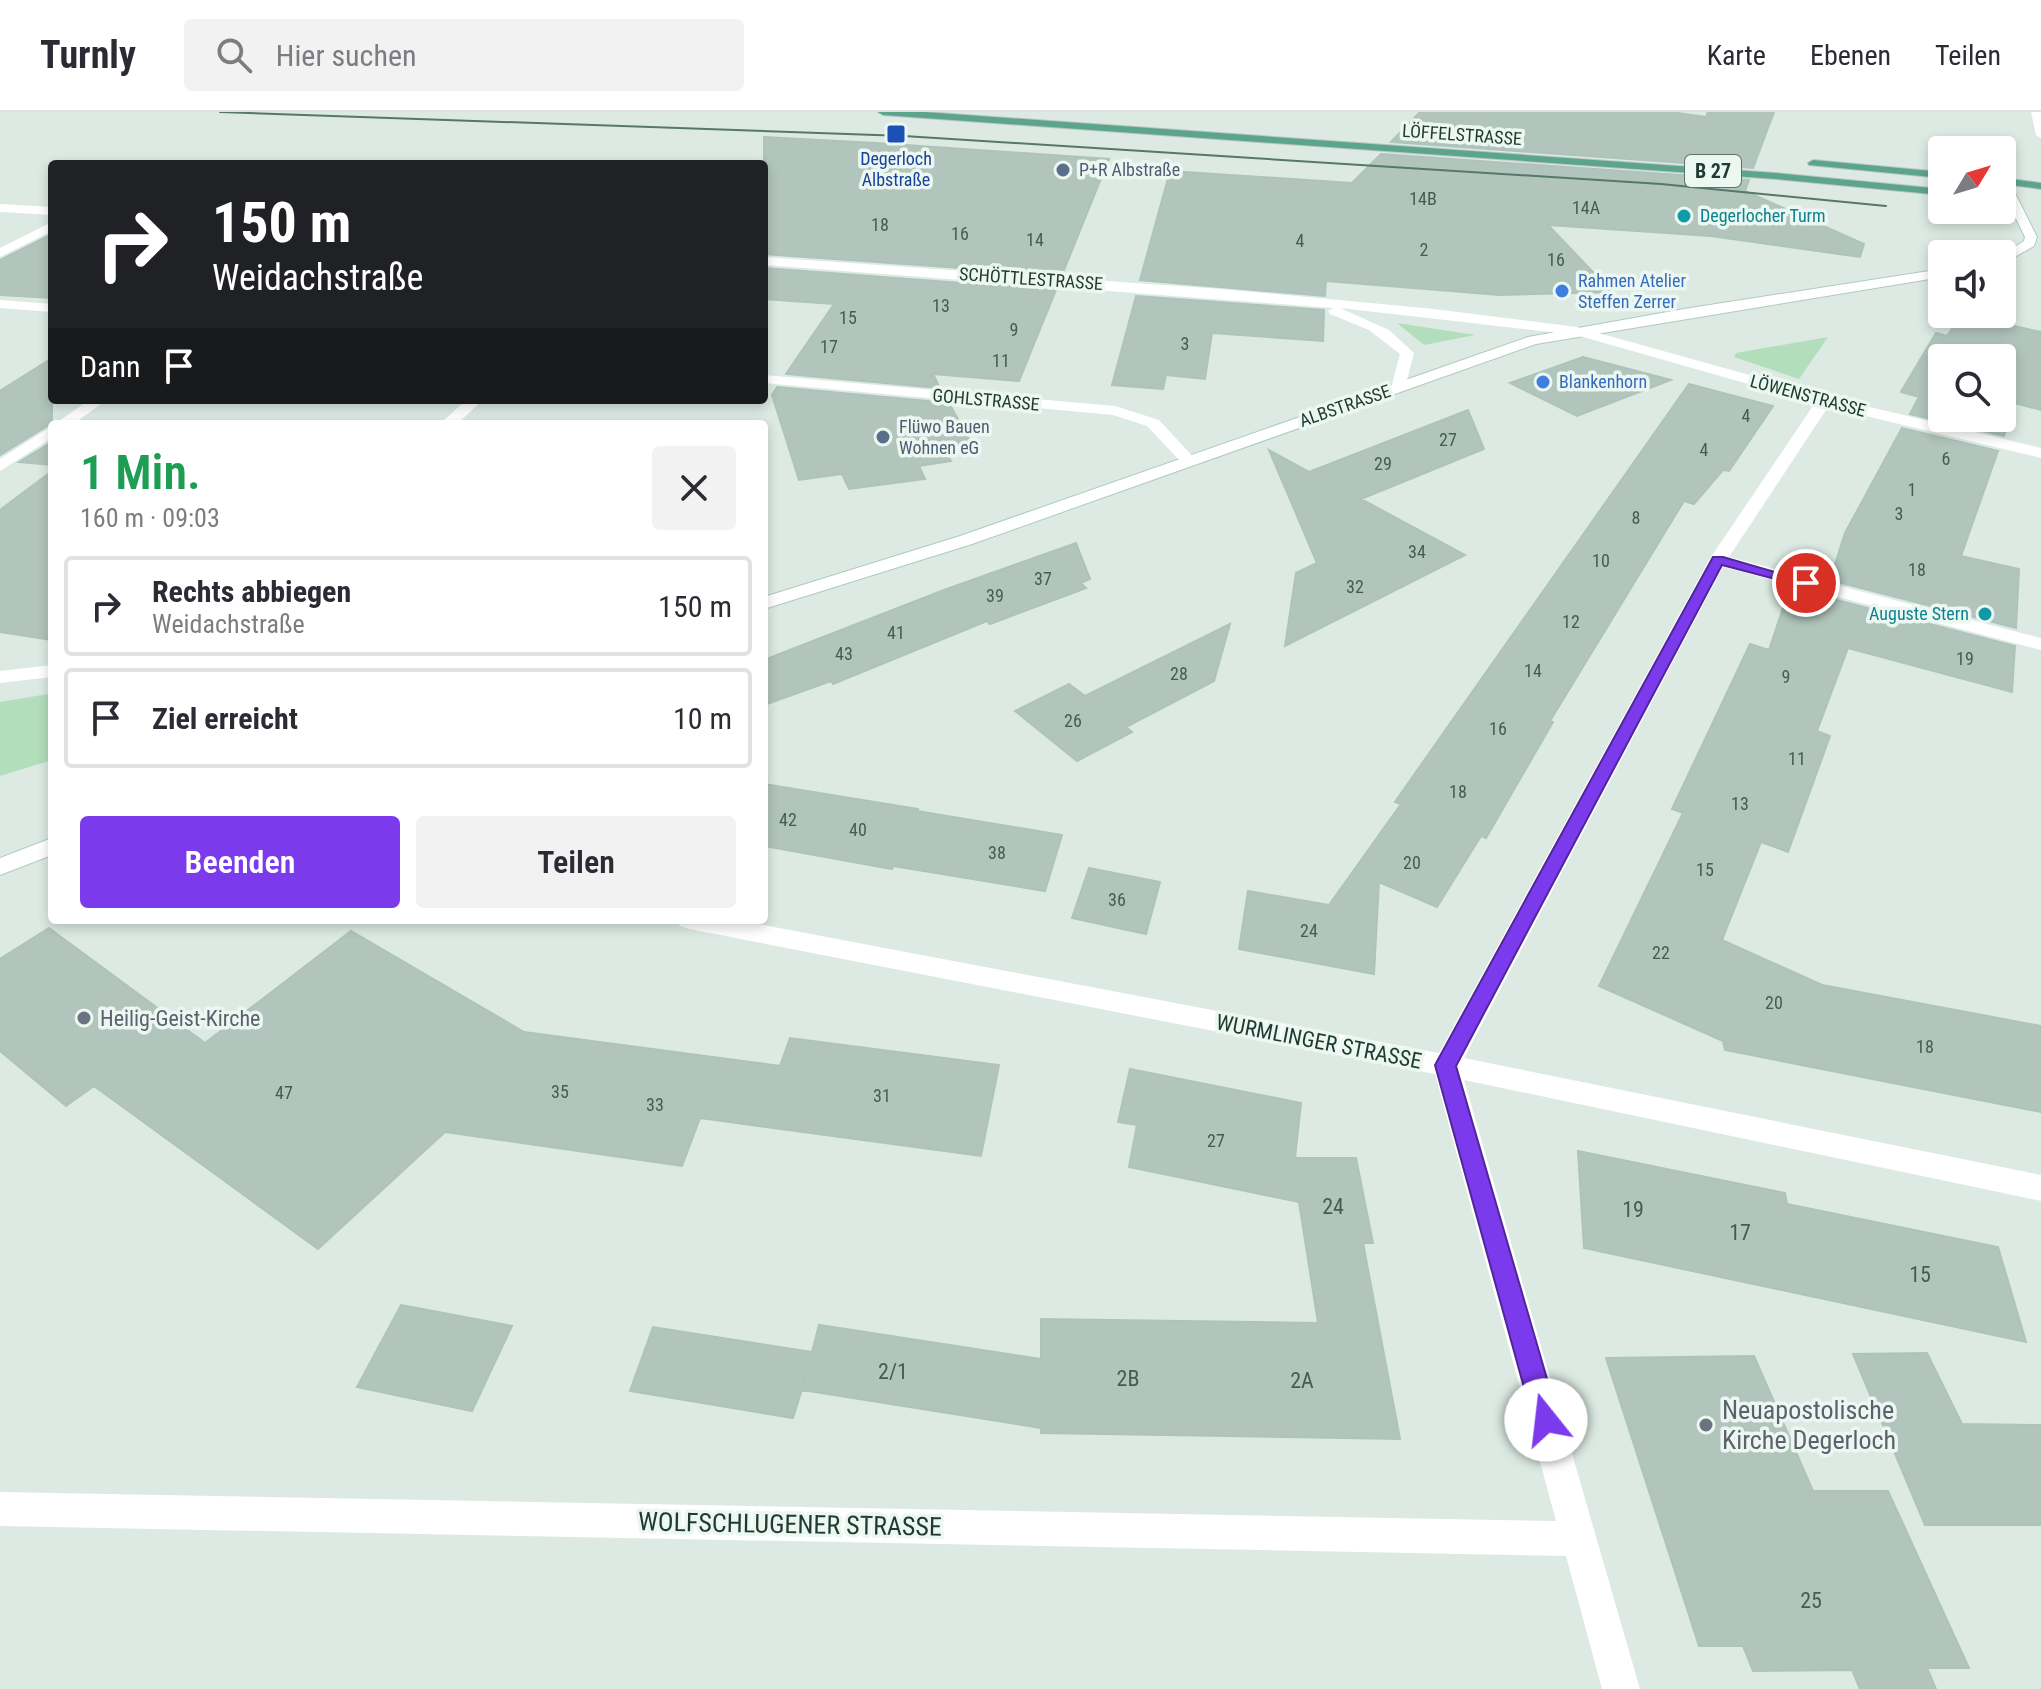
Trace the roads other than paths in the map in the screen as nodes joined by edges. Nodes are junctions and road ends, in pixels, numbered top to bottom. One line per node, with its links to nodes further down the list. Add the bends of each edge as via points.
1 (883, 112): 8 (main road, LÖFFELSTRASSE / B 27)
2 (2036, 112): 3 (street)
3 (2041, 135)
4 (1805, 162): 5 (main road)
5 (1928, 174)
6 (2016, 183): 7 (main road)
7 (2041, 186)
8 (1928, 191)
9 (2016, 200): 10 (main road)
10 (2026, 201)
11 (0, 208): 12 (street)
12 (48, 211)
13 (2016, 212): 15 (street, via 2029,231 2030,243)
14 (48, 228): 16 (street)
15 (2016, 252)
16 (0, 253)
17 (768, 261): 19 (street, SCHÖTTLESTRASSE)
18 (1928, 275): 22 (street, ALBSTRASSE)
19 (1298, 300): 22 (street, SCHÖTTLESTRASSE); 24 (street, SCHÖTTLESTRASSE, via 1355,318 1398,341 1407,353)
20 (0, 304): 21 (street)
21 (48, 308)
22 (1577, 331): 24 (street, ALBSTRASSE, via 1533,340); 25 (street, LÖWENSTRASSE)
23 (768, 379): 32 (street, GOHLSTRASSE, via 1115,411 1153,423)
24 (1398, 388): 32 (street, ALBSTRASSE)
25 (1824, 401): 31 (street, LÖWENSTRASSE); 34 (street)
26 (93, 404): 28 (street)
27 (470, 404): 29 (street)
28 (69, 420)
29 (452, 420)
30 (48, 434): 33 (street)
31 (2041, 453)
32 (1189, 461): 35 (street, ALBSTRASSE, via 966,540)
33 (0, 466)
34 (1718, 560): 36 (street); 42 (street)
35 (768, 602)
36 (2041, 644)
37 (48, 671): 38 (street)
38 (0, 677)
39 (48, 848): 40 (street)
40 (0, 867)
41 (710, 924): 42 (street, WURMLINGER STRASSE)
42 (1446, 1065): 43 (street, WURMLINGER STRASSE); 45 (street)
43 (2041, 1188)
44 (0, 1509): 45 (street, WOLFSCHLUGENER STRASSE)
45 (1580, 1539): 46 (street)
46 (1621, 1689)

